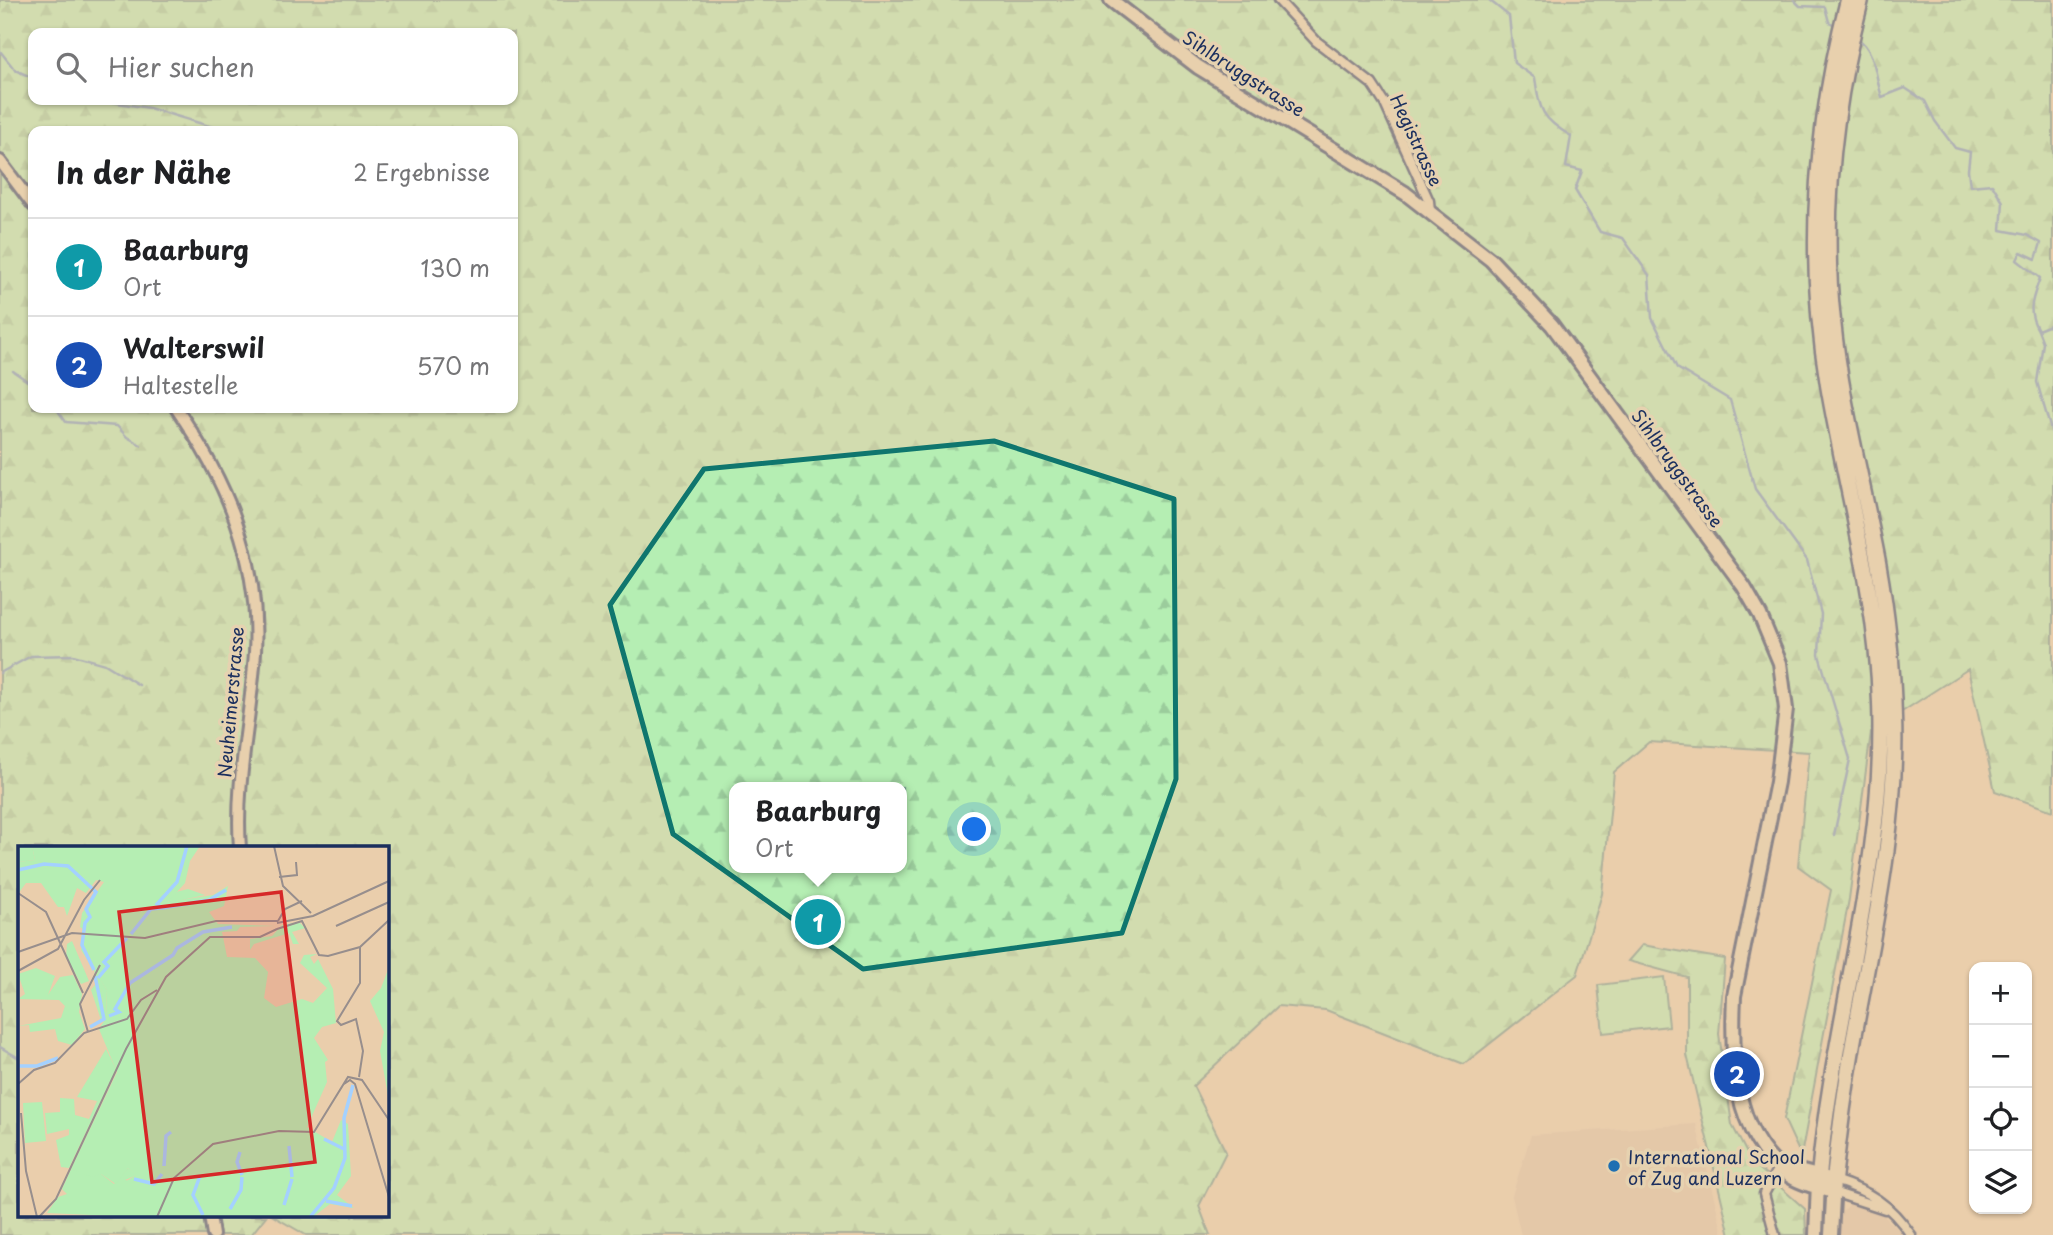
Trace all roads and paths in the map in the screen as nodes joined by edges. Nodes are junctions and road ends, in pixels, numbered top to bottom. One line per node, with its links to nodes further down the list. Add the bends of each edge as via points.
1 (1111, 0): 8 (main road, Sihlbruggstrasse, via 1198,67)
2 (1278, 0): 8 (street, Hegistrasse, via 1315,41 1372,84 1385,104)
3 (1848, 0): 5 (highway)
4 (1861, 0): 5 (highway)
5 (1830, 113): 12 (highway, via 1816,209 1818,307 1828,383 1871,602 1881,732 1872,854 1829,1093); 13 (highway, via 1833,321 1882,586 1894,733 1884,865 1844,1091)
6 (0, 161): 7 (street)
7 (28, 198)
8 (1430, 211): 11 (main road, Sihlbruggstrasse, via 1491,260 1552,326 1744,587 1772,641 1784,685 1784,732 1737,971 1732,1030 1747,1120 1762,1150)
9 (179, 413): 10 (street, Neuheimerstrasse, via 224,488 250,570 255,649 237,814)
10 (240, 846)
11 (1779, 1166): 12 (main road); 14 (street, via 1764,1194)
12 (1818, 1182): 13 (main road); 15 (main road)
13 (1833, 1186): 16 (main road); 17 (street, via 1879,1199)
14 (1775, 1235)
15 (1816, 1235)
16 (1831, 1235)
17 (1911, 1235)

